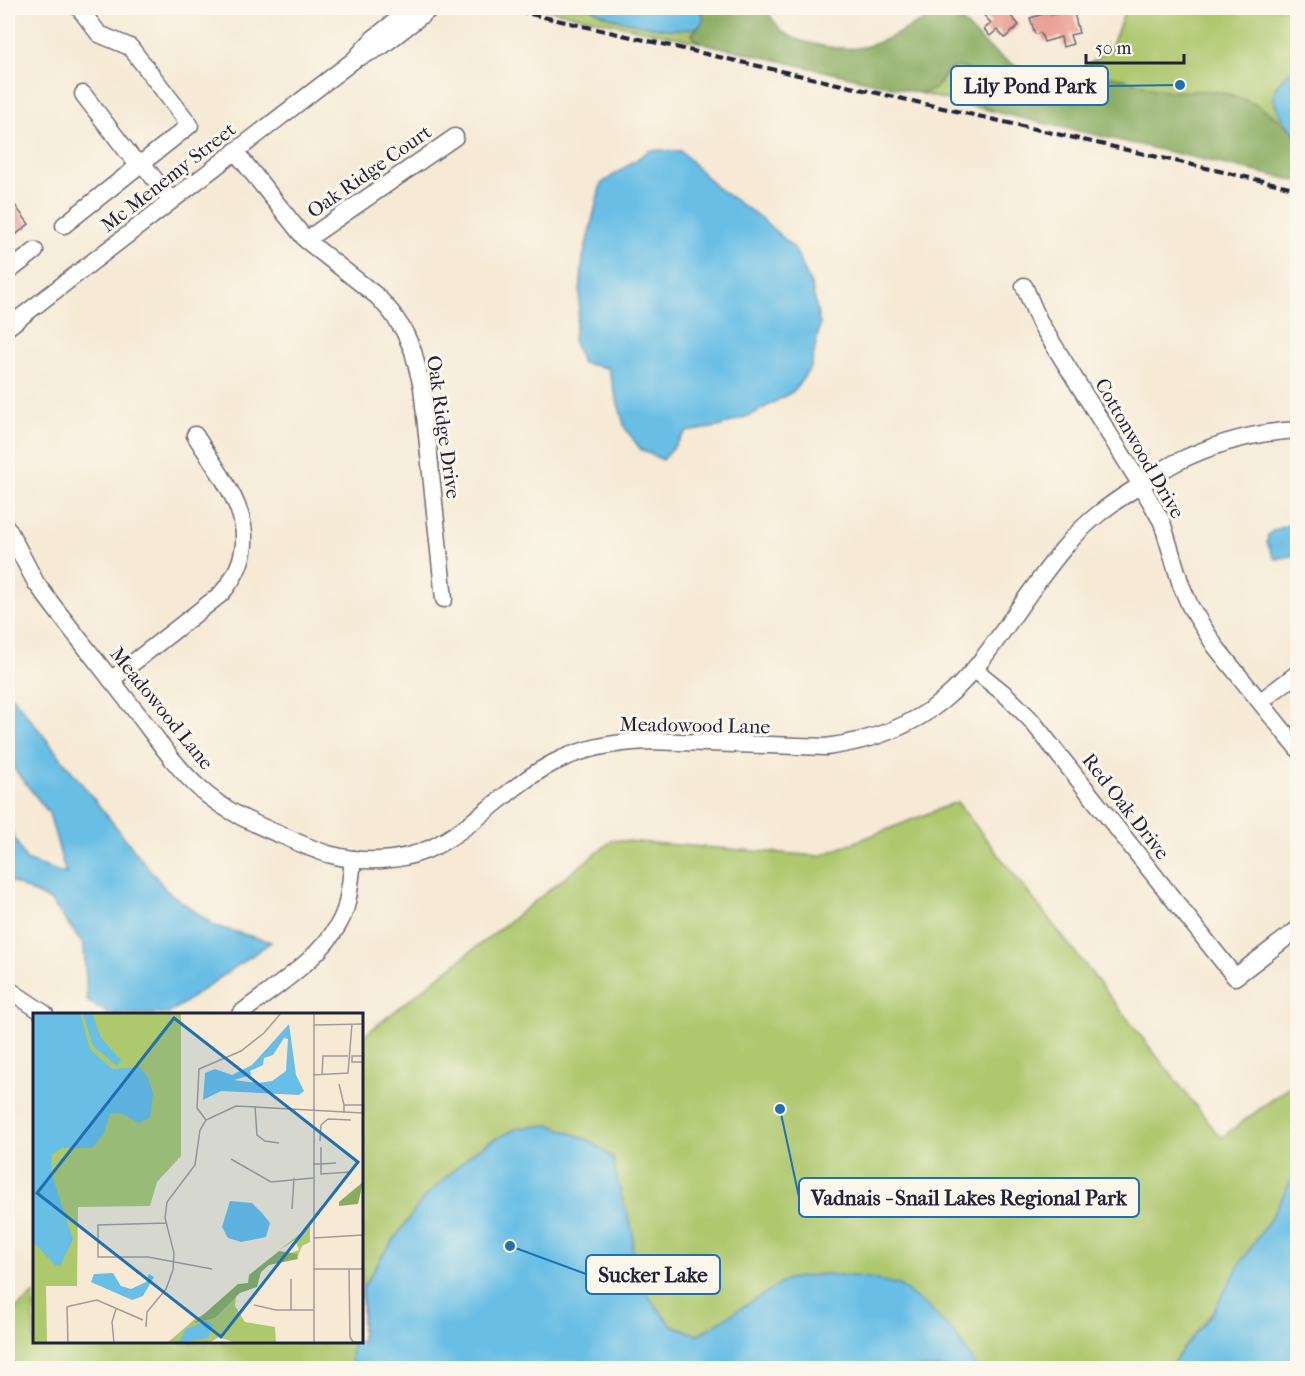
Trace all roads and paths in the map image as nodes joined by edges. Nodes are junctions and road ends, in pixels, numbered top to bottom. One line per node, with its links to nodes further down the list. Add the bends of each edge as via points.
1 (79, 8): 8 (street, via 99,34 130,47 190,125)
2 (412, 8): 4 (street, via 374,38)
3 (431, 8): 4 (street, via 381,47)
4 (354, 60): 7 (street, Mc Menemy Street)
5 (83, 94): 8 (street, via 133,159)
6 (454, 137): 11 (street, Oak Ridge Court)
7 (235, 151): 9 (street, Mc Menemy Street); 11 (street, Oak Ridge Drive)
8 (142, 163): 9 (street); 10 (street)
9 (171, 201): 15 (street, Mc Menemy Street)
10 (64, 225)
11 (306, 240): 20 (street, Oak Ridge Drive, via 378,297 404,330 413,351 422,387)
12 (35, 251): 13 (street)
13 (8, 272)
14 (1024, 286): 18 (street, Cottonwood Drive, via 1040,323)
15 (8, 327)
16 (1298, 430): 18 (street, Meadowood Lane, via 1257,435 1200,452)
17 (195, 435): 23 (street, via 240,508 245,538 239,568 221,594)
18 (1142, 484): 21 (street, Meadowood Lane, via 1112,502 1065,547); 24 (street, Cottonwood Drive, via 1162,522 1190,606 1215,646)
19 (8, 530): 23 (street, Meadowood Lane, via 36,583)
20 (444, 599)
21 (975, 670): 26 (street, Meadowood Lane, via 918,719 852,744 800,748 625,742 577,752 531,776 444,842 403,857); 27 (street, Red Oak Drive, via 1006,695 1051,744 1235,977)
22 (1298, 673): 24 (street)
23 (111, 680): 26 (street, Meadowood Lane, via 181,769 216,802 270,831 331,855)
24 (1261, 701): 25 (street, Cottonwood Drive)
25 (1298, 748)
26 (353, 859): 30 (street, via 345,909 328,942)
27 (1298, 929)
28 (8, 989): 29 (street)
29 (44, 1013)
30 (241, 1013)

